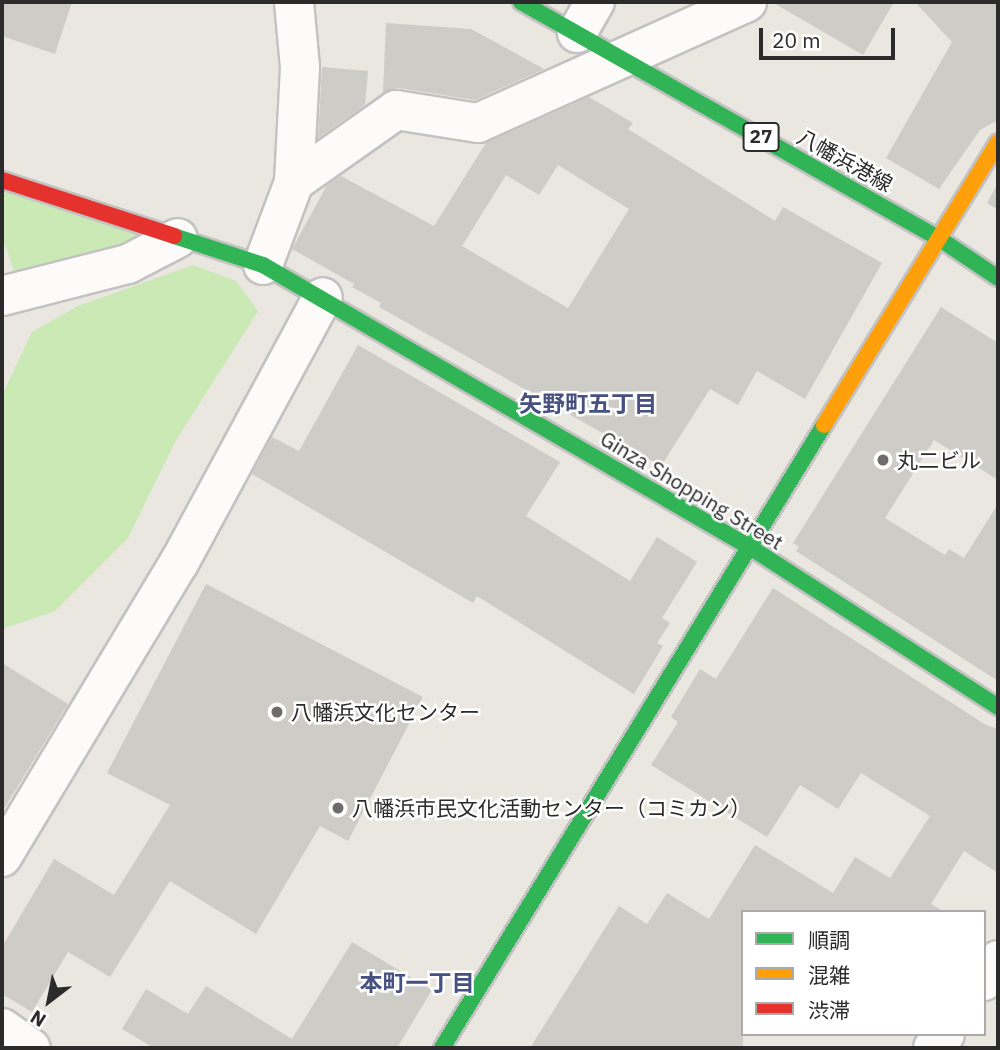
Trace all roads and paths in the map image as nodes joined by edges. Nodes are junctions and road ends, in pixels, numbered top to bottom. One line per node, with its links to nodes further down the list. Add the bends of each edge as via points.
1 (294, 2): 8 (street, via 300,66)
2 (521, 2): 4 (street, 八幡浜港線 / 27)
3 (747, 2): 5 (street)
4 (586, 17): 5 (street, 八幡浜港線 / 27)
5 (624, 60): 8 (street, via 478,123 396,110); 9 (street, 八幡浜港線 / 27)
6 (998, 142): 9 (street)
7 (2, 180): 10 (street, Ginza Shopping Street)
8 (294, 182): 11 (street)
9 (937, 237): 12 (street, 八幡浜港線 / 27); 15 (street)
10 (178, 238): 11 (street, Ginza Shopping Street); 13 (street, via 128,264)
11 (263, 265): 14 (street, Ginza Shopping Street)
12 (998, 278)
13 (2, 296)
14 (323, 298): 15 (street, Ginza Shopping Street); 17 (street, via 179,563)
15 (752, 549): 16 (street, Ginza Shopping Street); 22 (street)
16 (998, 707)
17 (2, 857)
18 (998, 960): 19 (street)
19 (986, 978)
20 (2, 1028): 21 (street)
21 (31, 1048)
22 (442, 1048)

